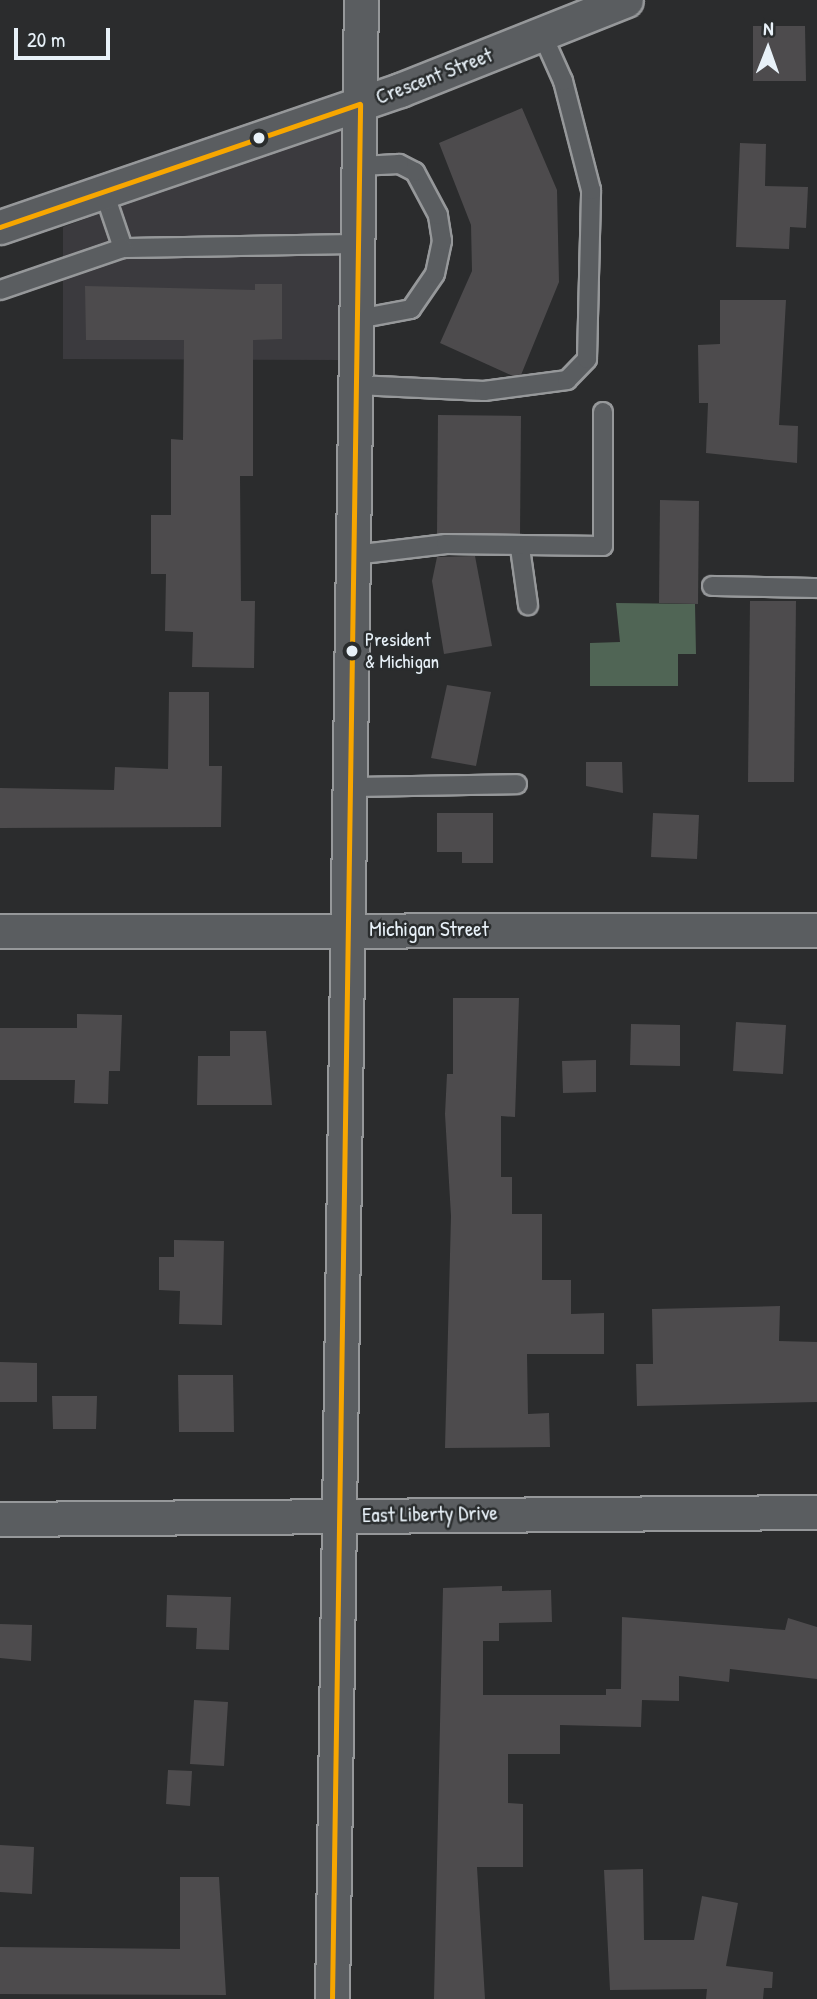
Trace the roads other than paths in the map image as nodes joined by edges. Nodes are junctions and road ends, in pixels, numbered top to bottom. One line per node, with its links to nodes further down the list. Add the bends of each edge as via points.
1 (361, 0): 4 (street)
2 (626, 0): 3 (street, Crescent Street)
3 (542, 34): 4 (street, Crescent Street); 12 (lane, via 567,92 591,190 587,359 567,380 484,391)
4 (360, 104): 5 (street); 6 (street, Crescent Street)
5 (360, 166): 8 (street); 11 (lane, via 399,164 415,172 438,215 442,241 435,274 411,309)
6 (104, 192): 7 (street, Crescent Street); 9 (lane)
7 (0, 227)
8 (358, 244): 9 (lane); 11 (street)
9 (122, 248): 10 (lane)
10 (0, 290)
11 (358, 319): 12 (street)
12 (357, 385): 15 (street)
13 (603, 412): 14 (lane, via 603,546)
14 (520, 548): 15 (lane, via 446,544); 18 (lane)
15 (354, 555): 20 (street)
16 (712, 586): 17 (lane)
17 (817, 588)
18 (528, 604)
19 (517, 783): 20 (lane)
20 (350, 787): 21 (street)
21 (347, 929): 22 (street, Michigan Street); 23 (street, Michigan Street); 25 (street)
22 (817, 930)
23 (0, 931)
24 (817, 1512): 25 (street, East Liberty Drive)
25 (338, 1515): 26 (street, East Liberty Drive); 27 (street)
26 (0, 1519)
27 (332, 1999)

